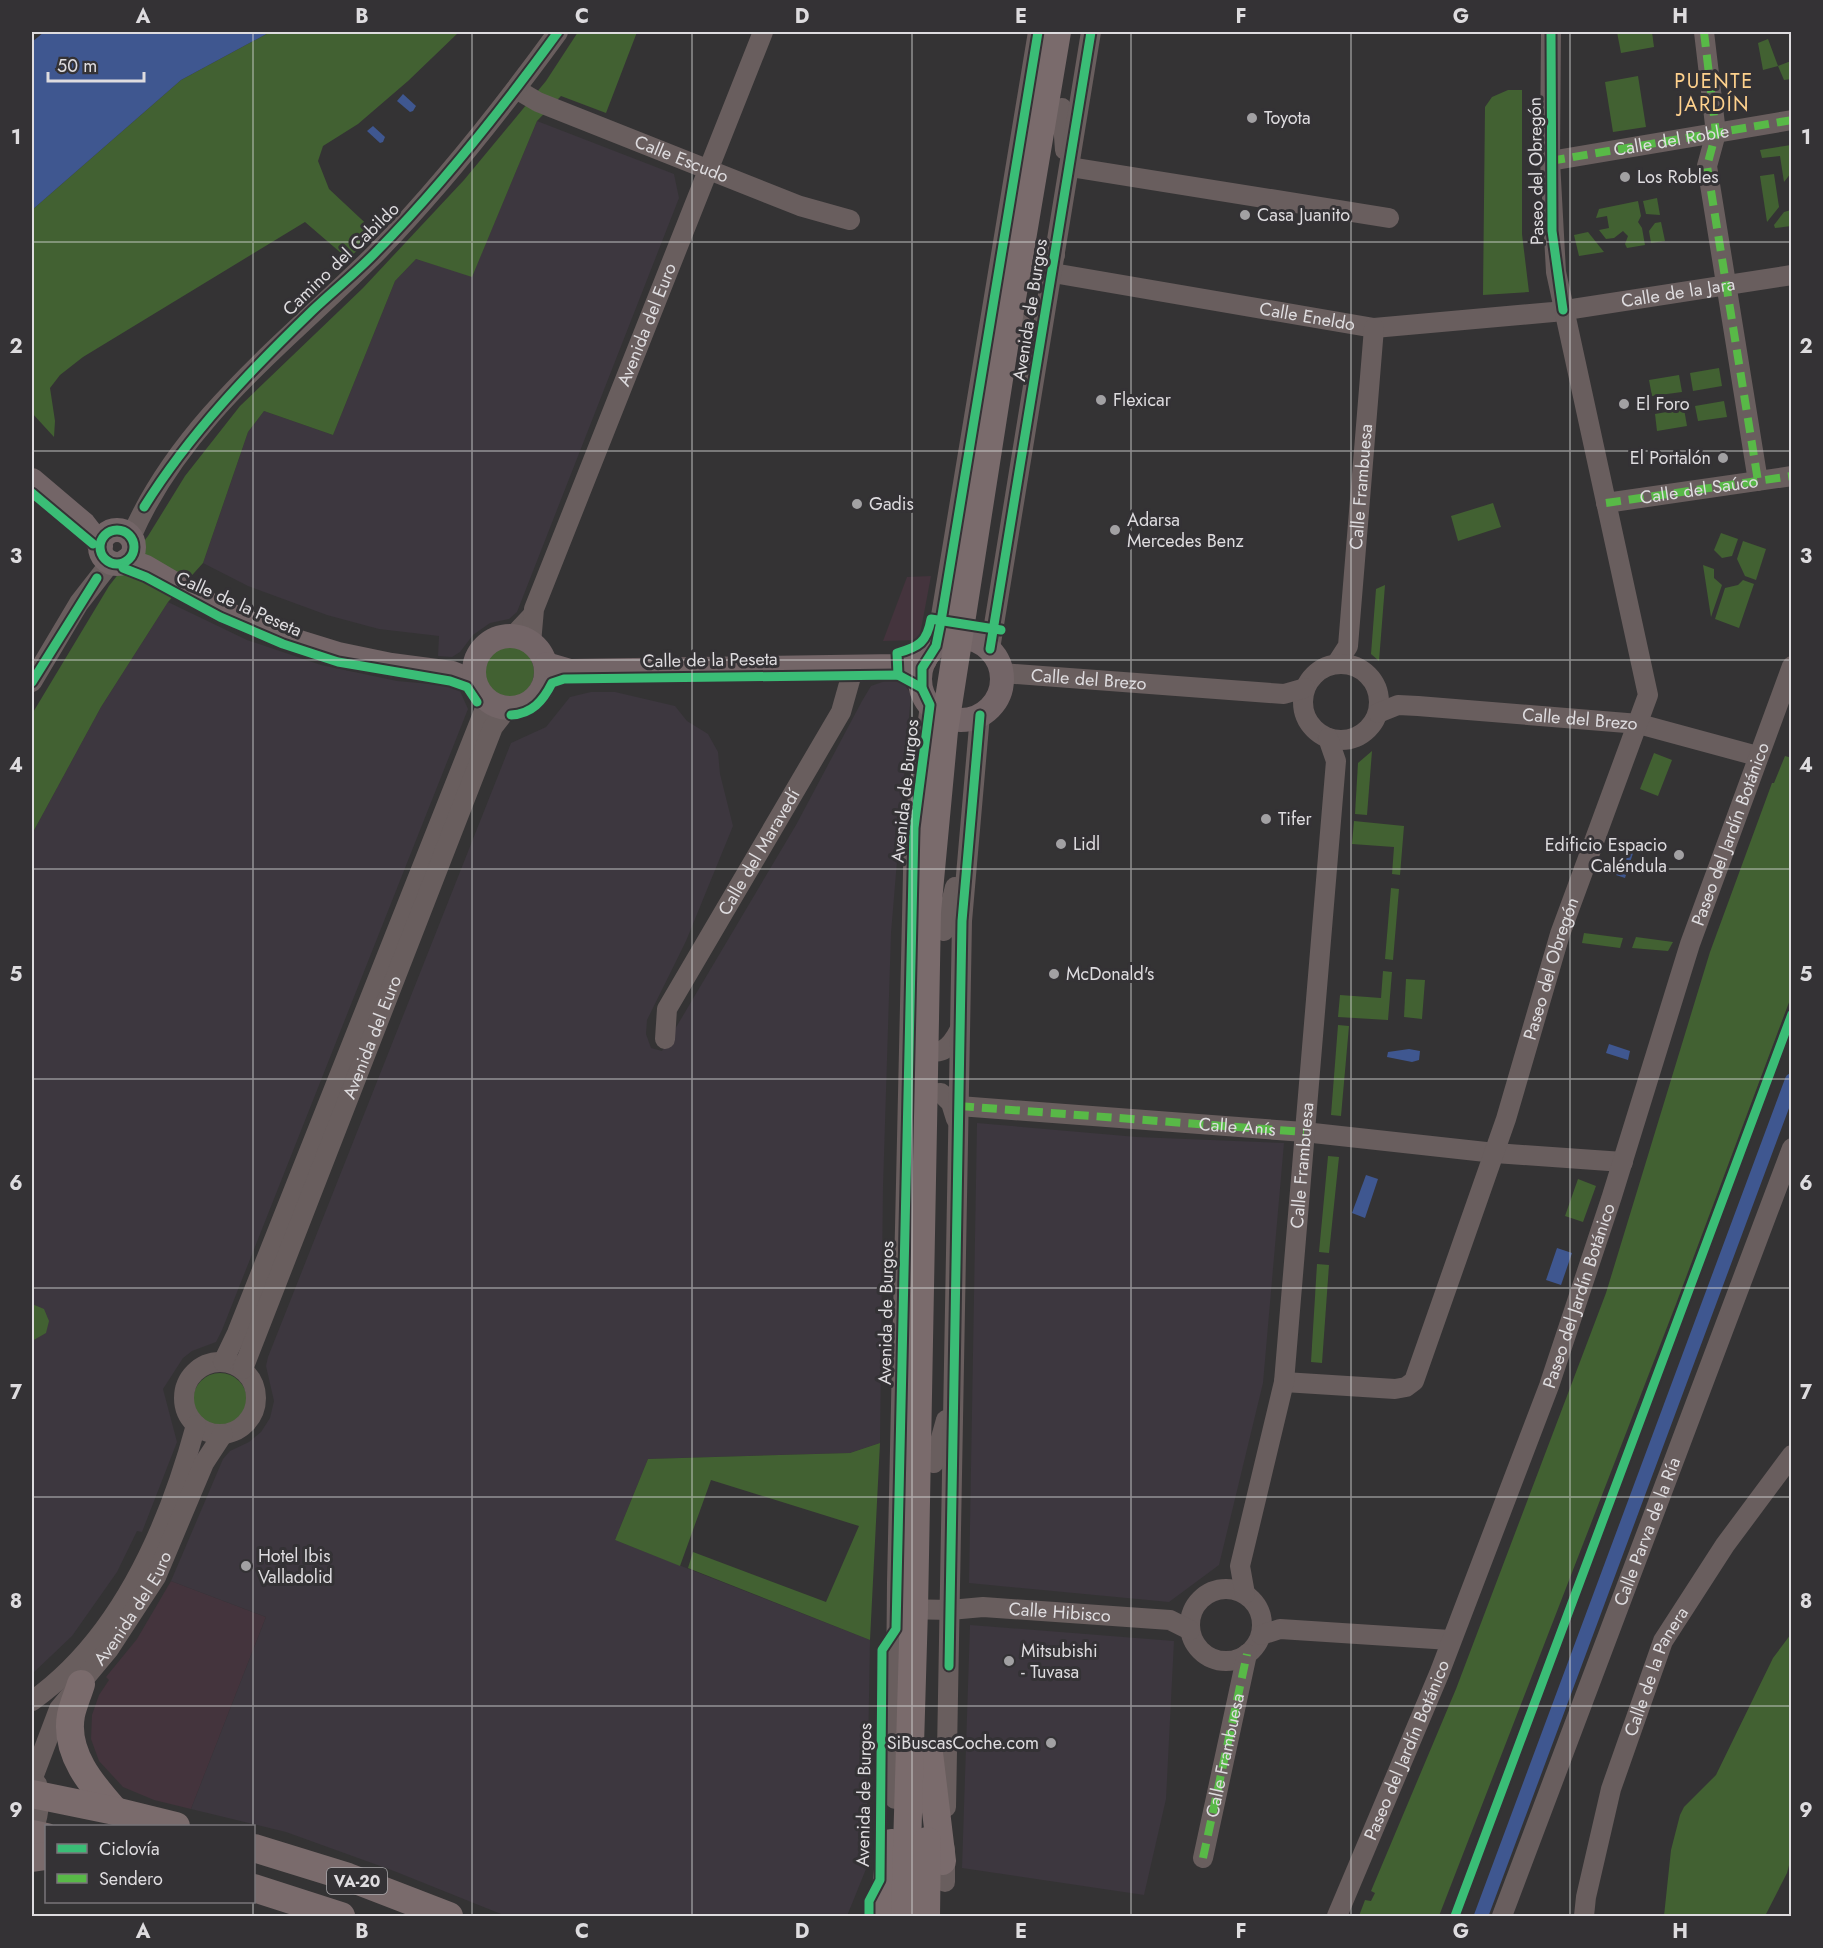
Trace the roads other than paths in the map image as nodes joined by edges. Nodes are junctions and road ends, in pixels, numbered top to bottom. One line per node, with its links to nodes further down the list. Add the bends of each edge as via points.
1 (558, 32): 9 (street, Camino del Cabildo)
2 (763, 32): 15 (street, Avenida del Euro)
3 (1038, 32): 13 (street, Avenida de Burgos)
4 (1057, 32): 19 (highway, Avenida de Burgos)
5 (1074, 32): 10 (highway, Avenida de Burgos)
6 (1091, 32): 16 (street, Avenida de Burgos)
7 (1551, 32): 14 (street, Paseo del Obregón)
8 (1704, 32): 12 (street)
9 (516, 89): 15 (street, Calle Escudo, via 538,102); 33 (street, Camino del Cabildo, via 468,150 375,254 258,364 209,418 164,475)
10 (1062, 108): 16 (street); 19 (highway, Avenida de Burgos)
11 (1791, 120): 12 (street, Calle del Roble)
12 (1716, 133): 14 (street, Calle del Roble); 21 (street, via 1707,166)
13 (1018, 157): 19 (street, via 1020,181 1008,268); 25 (street, Avenida de Burgos)
14 (1550, 161): 22 (street, Paseo del Obregón, via 1552,231)
15 (708, 170): 18 (street, Calle Escudo, via 800,206); 34 (street, Avenida del Euro)
16 (1069, 175): 17 (street); 19 (street, Avenida de Burgos, via 1056,253 1043,273)
17 (1389, 218)
18 (850, 220)
19 (1034, 275): 23 (highway, Avenida de Burgos); 24 (street, Calle Eneldo); 27 (street, Avenida de Burgos)
20 (1791, 275): 21 (street, Calle de la Jara)
21 (1727, 285): 22 (street, Calle de la Jara); 30 (street)
22 (1563, 310): 24 (street, Calle Eneldo); 31 (street, Paseo del Obregón)
23 (1017, 321): 25 (street, via 996,322); 26 (highway, Avenida de Burgos); 27 (street, via 1035,343); 35 (highway, Avenida de Burgos)
24 (1374, 328): 36 (street, Calle Frambuesa)
25 (985, 350): 32 (street, Avenida de Burgos)
26 (991, 428): 32 (street, via 981,437); 35 (highway, Avenida de Burgos)
27 (1025, 441): 35 (street, Avenida de Burgos)
28 (1791, 476): 30 (street, Calle del Saúco)
29 (32, 480): 33 (main road, Calle de la Peseta)
30 (1758, 481): 31 (street, Calle del Saúco)
31 (1606, 503): 48 (street, Paseo del Obregón, via 1648,696)
32 (960, 504): 35 (street, Avenida de Burgos)
33 (118, 552): 41 (street, Camino del Cabildo); 42 (main road, Calle de la Peseta, via 220,611 284,637 349,657)
34 (522, 639): 39 (main road, via 539,651); 42 (main road, via 501,637 480,652)
35 (951, 652): 37 (main road, Calle de la Peseta, via 898,666); 40 (main road, via 1000,664); 47 (highway, Avenida de Burgos); 47 (main road, via 924,696)
36 (1347, 665): 43 (street, via 1371,677); 44 (street, via 1316,672)
37 (854, 666): 39 (main road, Calle de la Peseta); 58 (street, Calle del Maravedí, via 841,712 667,1009)
38 (1791, 666): 51 (street, Paseo del Jardín Botánico)
39 (546, 672): 42 (main road, via 534,700 523,707)
40 (1002, 674): 44 (street, Calle del Brezo); 47 (main road, via 999,695 991,707)
41 (32, 682)
42 (479, 686): 68 (street, Avenida del Euro); 69 (street, Avenida del Euro, via 493,727)
43 (1378, 692): 45 (street, Calle del Brezo); 46 (street)
44 (1304, 696): 49 (street, via 1306,717 1313,728)
45 (1398, 705): 46 (street, Calle del Brezo); 48 (street, Calle del Brezo)
46 (1378, 713): 50 (street, via 1364,733)
47 (955, 714): 53 (street, Avenida de Burgos, via 914,828); 54 (street, Avenida de Burgos); 55 (highway, Avenida de Burgos, via 949,837)
48 (1639, 724): 51 (street, Calle del Brezo); 63 (street, Paseo del Obregón, via 1560,934)
49 (1328, 738): 50 (street); 52 (street, Calle Frambuesa)
50 (1349, 739): 52 (street, Calle Frambuesa)
51 (1757, 756): 64 (street, Paseo del Jardín Botánico, via 1690,944)
52 (1336, 761): 61 (street, Calle Frambuesa)
53 (914, 860): 55 (street); 56 (street, Avenida de Burgos)
54 (967, 861): 55 (street); 57 (street, Avenida de Burgos)
55 (935, 921): 59 (highway, Avenida de Burgos)
56 (911, 1022): 59 (street, via 915,1041); 60 (street, Avenida de Burgos)
57 (960, 1029): 59 (street, via 952,1046); 60 (street, Avenida de Burgos)
58 (665, 1039)
59 (933, 1051): 60 (highway, Avenida de Burgos)
60 (932, 1101): 61 (street, Calle Anís); 65 (street, Avenida de Burgos); 66 (highway, Avenida de Burgos); 71 (street, Avenida de Burgos, via 951,1103 958,1127); 76 (highway, Avenida de Burgos)
61 (1304, 1132): 63 (street, Calle Anís); 70 (street, Calle Frambuesa)
62 (1791, 1148): 108 (street, Calle Parva de la Ría)
63 (1495, 1153): 64 (street, Calle Anís); 70 (street, Paseo del Obregón, via 1414,1381 1395,1389)
64 (1623, 1162): 86 (street, Paseo del Jardín Botánico, via 1549,1386)
65 (905, 1190): 66 (street); 73 (street, Avenida de Burgos)
66 (920, 1277): 67 (highway, Avenida de Burgos)
67 (919, 1346): 73 (street); 81 (highway, Avenida de Burgos)
68 (223, 1362): 69 (street); 72 (street, via 202,1367 186,1388 186,1410)
69 (243, 1369): 74 (street, via 255,1386 255,1410 244,1425)
70 (1284, 1382): 77 (street, Calle Frambuesa)
71 (954, 1395): 76 (street); 81 (street, Avenida de Burgos)
72 (196, 1425): 74 (street); 89 (street, Avenida del Euro, via 167,1512 119,1608 71,1667)
73 (900, 1428): 78 (street, Avenida de Burgos)
74 (223, 1434): 88 (street, Avenida del Euro, via 204,1462 156,1577 129,1621)
75 (1791, 1455): 109 (street, Calle de la Panera, via 1725,1545 1663,1641 1611,1789)
76 (934, 1463): 81 (highway, Avenida de Burgos)
77 (1240, 1566): 79 (street, Calle Frambuesa); 80 (street, Calle Frambuesa)
78 (897, 1583): 81 (street, via 904,1609); 93 (street, Avenida de Burgos)
79 (1222, 1589): 80 (street); 82 (street, via 1205,1596)
80 (1245, 1594): 84 (street, via 1254,1601)
81 (932, 1609): 83 (street, Calle Hibisco, via 983,1607); 90 (highway, Avenida de Burgos); 91 (highway, Avenida de Burgos); 99 (street, Avenida de Burgos)
82 (1193, 1610): 83 (street, Calle Hibisco); 85 (street, via 1188,1620)
83 (1170, 1620): 85 (street, Calle Hibisco)
84 (1267, 1628): 86 (street); 87 (street)
85 (1190, 1630): 87 (street, via 1195,1644 1213,1659 1225,1661)
86 (1450, 1640): 107 (street, Paseo del Jardín Botánico)
87 (1247, 1654): 98 (street, Calle Frambuesa)
88 (81, 1684): 92 (street, Avenida del Euro, via 59,1708); 94 (highway, via 71,1717 74,1747 81,1768)
89 (32, 1701)
90 (911, 1729): 93 (highway); 104 (highway, Avenida de Burgos)
91 (929, 1753): 99 (highway); 105 (highway, Avenida de Burgos)
92 (34, 1784): 94 (highway); 96 (street, Avenida del Euro, via 37,1819)
93 (895, 1805): 103 (highway)
94 (115, 1810): 95 (highway)
95 (169, 1825)
96 (32, 1834)
97 (255, 1848): 102 (highway, VA-20, via 348,1877)
98 (1203, 1858)
99 (945, 1882): 106 (highway)
100 (255, 1888): 101 (highway, VA-20)
101 (342, 1917)
102 (449, 1917)
103 (883, 1917)
104 (905, 1917)
105 (926, 1917)
106 (945, 1917)
107 (1337, 1917)
108 (1502, 1917)
109 (1584, 1917)

